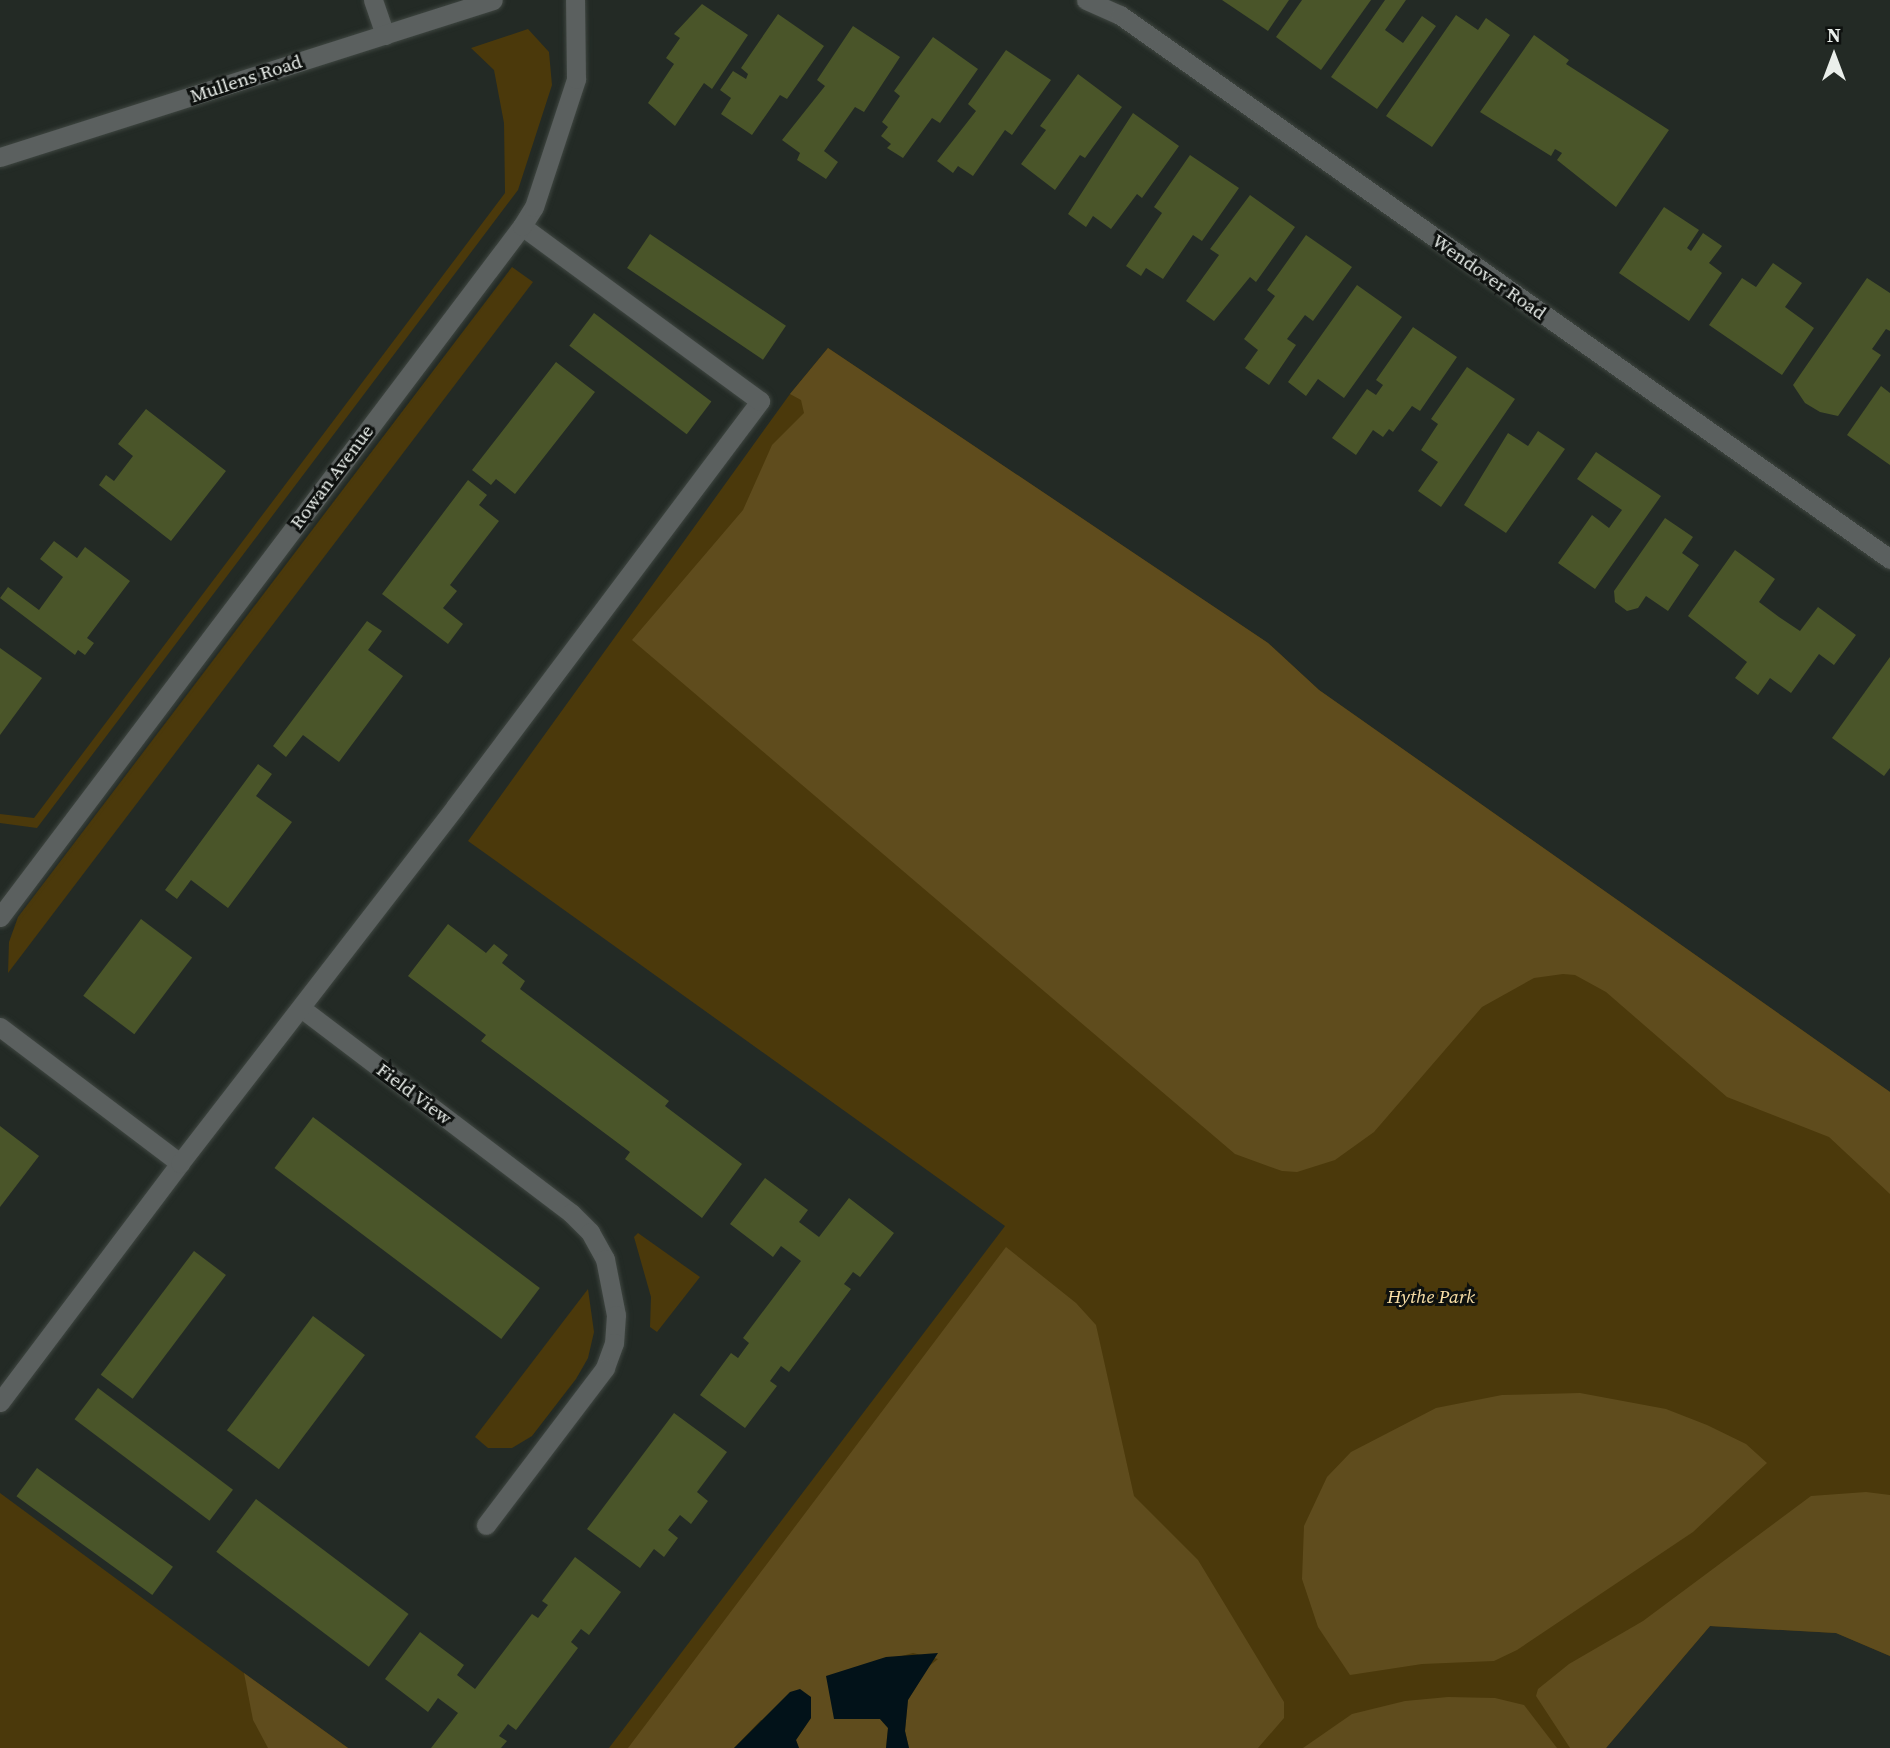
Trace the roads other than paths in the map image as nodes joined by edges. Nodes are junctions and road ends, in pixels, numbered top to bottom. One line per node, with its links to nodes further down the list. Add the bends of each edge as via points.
1 (373, 0): 5 (street)
2 (493, 0): 5 (street, Mullens Road)
3 (575, 0): 7 (street, Rowan Avenue, via 576,79 534,207)
4 (1086, 0): 8 (street, Wendover Road, via 1120,15)
5 (385, 34): 6 (street, Mullens Road)
6 (0, 157)
7 (522, 226): 9 (street, Rowan Avenue); 10 (street, via 760,401)
8 (1890, 559)
9 (0, 918)
10 (301, 1008): 12 (street); 14 (street, Field View, via 571,1213 590,1232 605,1259 616,1315 614,1343 605,1368)
11 (0, 1027): 12 (street)
12 (180, 1163): 13 (street)
13 (0, 1402)
14 (486, 1525)

